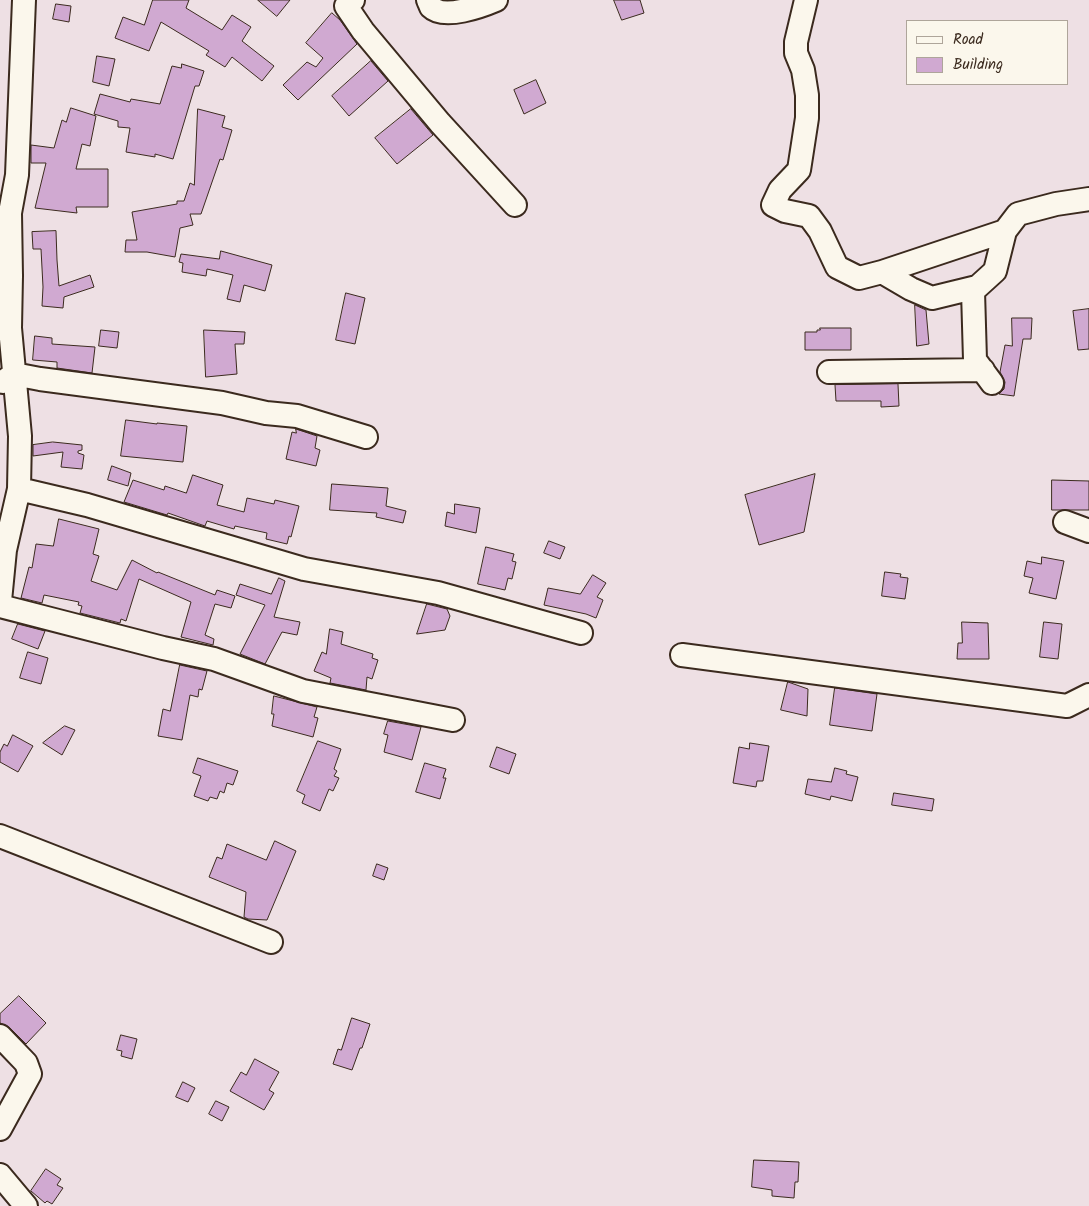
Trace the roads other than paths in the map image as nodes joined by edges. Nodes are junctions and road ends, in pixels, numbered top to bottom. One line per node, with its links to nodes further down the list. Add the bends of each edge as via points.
1 (24, 0): 8 (street, via 17,175)
2 (353, 0): 7 (street, via 346,6 363,31 440,123)
3 (428, 0): 4 (street, via 432,8 444,13)
4 (496, 0)
5 (806, 0): 10 (street, via 796,42 807,95 799,170 780,190 773,205 785,212 809,216 837,267 859,278)
6 (1089, 199): 9 (street, via 1018,214)
7 (515, 205)
8 (5, 212): 13 (street, via 11,276)
9 (1005, 231): 10 (street); 11 (street, via 995,271)
10 (882, 272): 11 (street, via 932,298)
11 (978, 287): 12 (street, via 973,291 975,360 988,377)
12 (829, 372)
13 (7, 379): 14 (street, via 50,380 222,403 297,416); 15 (street, via 20,436)
14 (366, 437)
15 (19, 489): 18 (street, via 6,550); 20 (street, via 87,505 304,570 438,593)
16 (1065, 522): 17 (street)
17 (1089, 531)
18 (0, 601)
19 (0, 606): 23 (street, via 214,660 303,691)
20 (582, 633)
21 (682, 655): 22 (street, via 1067,706)
22 (1089, 695)
23 (453, 720)
24 (0, 836): 25 (street)
25 (271, 942)
26 (0, 1036): 27 (street, via 26,1063 30,1074)
27 (0, 1129)
28 (0, 1175): 29 (street)
29 (26, 1206)

